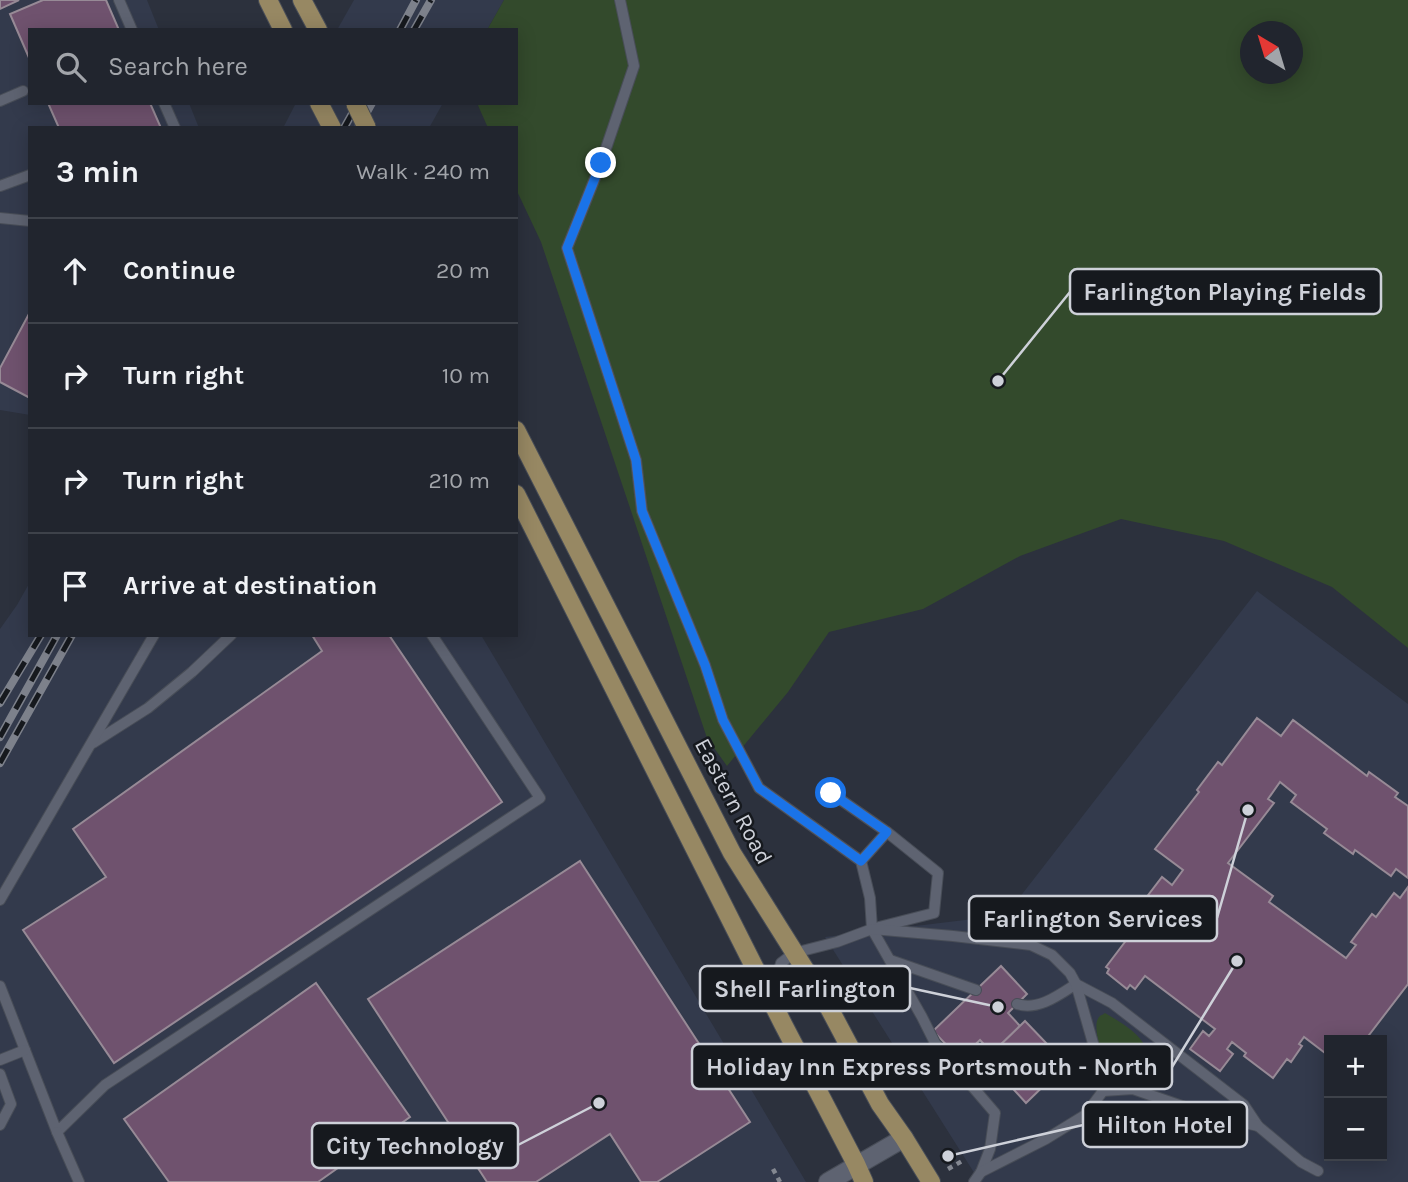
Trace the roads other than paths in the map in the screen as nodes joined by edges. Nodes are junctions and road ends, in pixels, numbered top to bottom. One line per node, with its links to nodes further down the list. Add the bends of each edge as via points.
1 (119, 0): 6 (lane)
2 (268, 0): 7 (main road)
3 (302, 0): 5 (main road)
4 (620, 0): 28 (lane, via 634,66 567,248 636,460 642,511 723,720 759,788)
5 (316, 26)
6 (131, 28)
7 (282, 28)
8 (23, 92): 9 (lane)
9 (0, 101)
10 (165, 105): 13 (lane)
11 (321, 105): 14 (main road)
12 (356, 105): 15 (main road, bridge)
13 (174, 126)
14 (331, 126)
15 (366, 126)
16 (28, 176): 17 (lane)
17 (0, 186)
18 (0, 218): 19 (lane)
19 (28, 221)
20 (518, 434): 31 (main road, Eastern Road, via 732,853)
21 (518, 498): 37 (main road)
22 (152, 637): 25 (lane)
23 (229, 637): 25 (lane, via 148,708)
24 (433, 637): 44 (lane, via 540,799 105,1085)
25 (90, 745): 29 (lane)
26 (831, 793): 27 (lane)
27 (887, 832): 28 (lane); 30 (lane, via 938,873 934,913)
28 (861, 861): 30 (lane)
29 (0, 900)
30 (872, 929): 31 (lane); 32 (lane); 33 (lane, via 1031,945 1052,955)
31 (794, 953): 37 (lane, via 781,963 778,974); 45 (main road, Eastern Road)
32 (890, 960): 35 (lane); 48 (lane, via 935,1044 995,1113)
33 (1076, 984): 36 (lane, via 1053,999 1027,1007); 41 (lane, via 1101,1070); 43 (lane, via 1112,1003 1244,1105)
34 (0, 986): 38 (lane)
35 (976, 990)
36 (1017, 1004)
37 (783, 1024): 46 (main road)
38 (25, 1050): 39 (lane); 44 (lane)
39 (0, 1060)
40 (0, 1074): 42 (lane, via 11,1104)
41 (1102, 1091): 43 (lane, via 1133,1089 1205,1114); 48 (lane, via 1085,1115)
42 (0, 1125)
43 (1258, 1126): 47 (lane)
44 (57, 1132): 49 (lane)
45 (904, 1138): 46 (street); 52 (main road, Eastern Road)
46 (856, 1164): 50 (street); 51 (main road)
47 (1318, 1171)
48 (981, 1172): 53 (lane)
49 (79, 1182)
50 (828, 1182)
51 (864, 1182)
52 (931, 1182)
53 (974, 1182)

